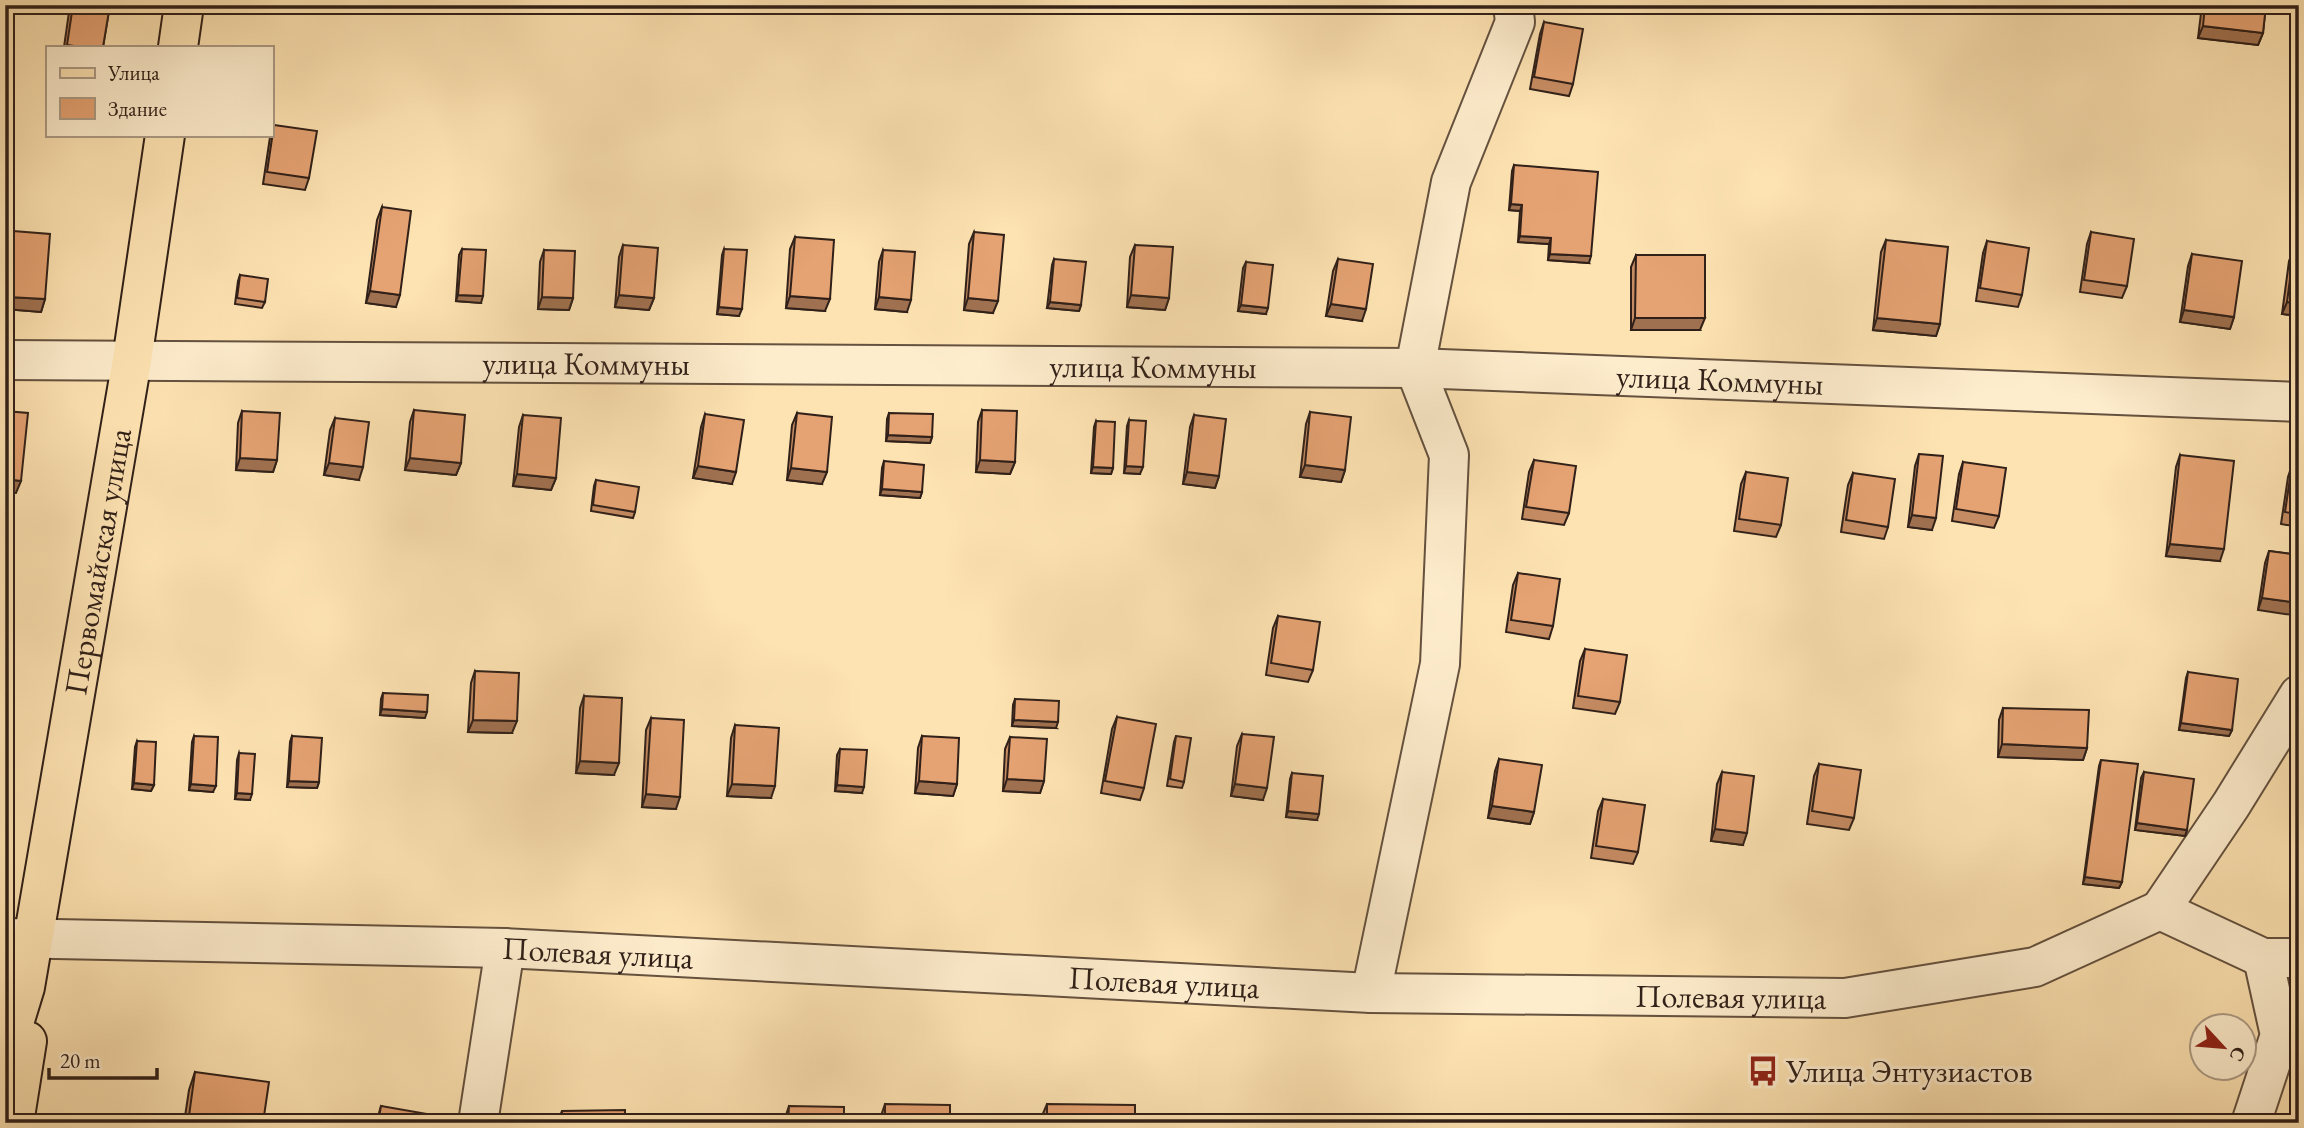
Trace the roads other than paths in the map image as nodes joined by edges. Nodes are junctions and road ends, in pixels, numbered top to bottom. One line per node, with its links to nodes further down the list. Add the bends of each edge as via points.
1 (184, 5): 3 (main road)
2 (1513, 5): 7 (street, via 1515,22 1451,182)
3 (178, 46)
4 (165, 136): 6 (main road, Первомайская улица)
5 (5, 360): 6 (street, улица Коммуны)
6 (132, 360): 7 (street, улица Коммуны); 11 (main road, Первомайская улица)
7 (1415, 368): 8 (street, улица Коммуны); 15 (street, via 1449,455 1440,664)
8 (2299, 402)
9 (2299, 695): 10 (street)
10 (2160, 910): 13 (street); 15 (street, Полевая улица, via 2035,967 1845,998)
11 (19, 939): 12 (street, Полевая улица); 14 (main road, Первомайская улица)
12 (505, 948): 15 (street, Полевая улица); 18 (street)
13 (2281, 958): 19 (street, via 2280,1035)
14 (25, 987): 16 (main road, Первомайская улица); 17 (main road, Первомайская улица, via 29,1028)
15 (1371, 993)
16 (5, 1069)
17 (15, 1123)
18 (478, 1123)
19 (2251, 1123)

